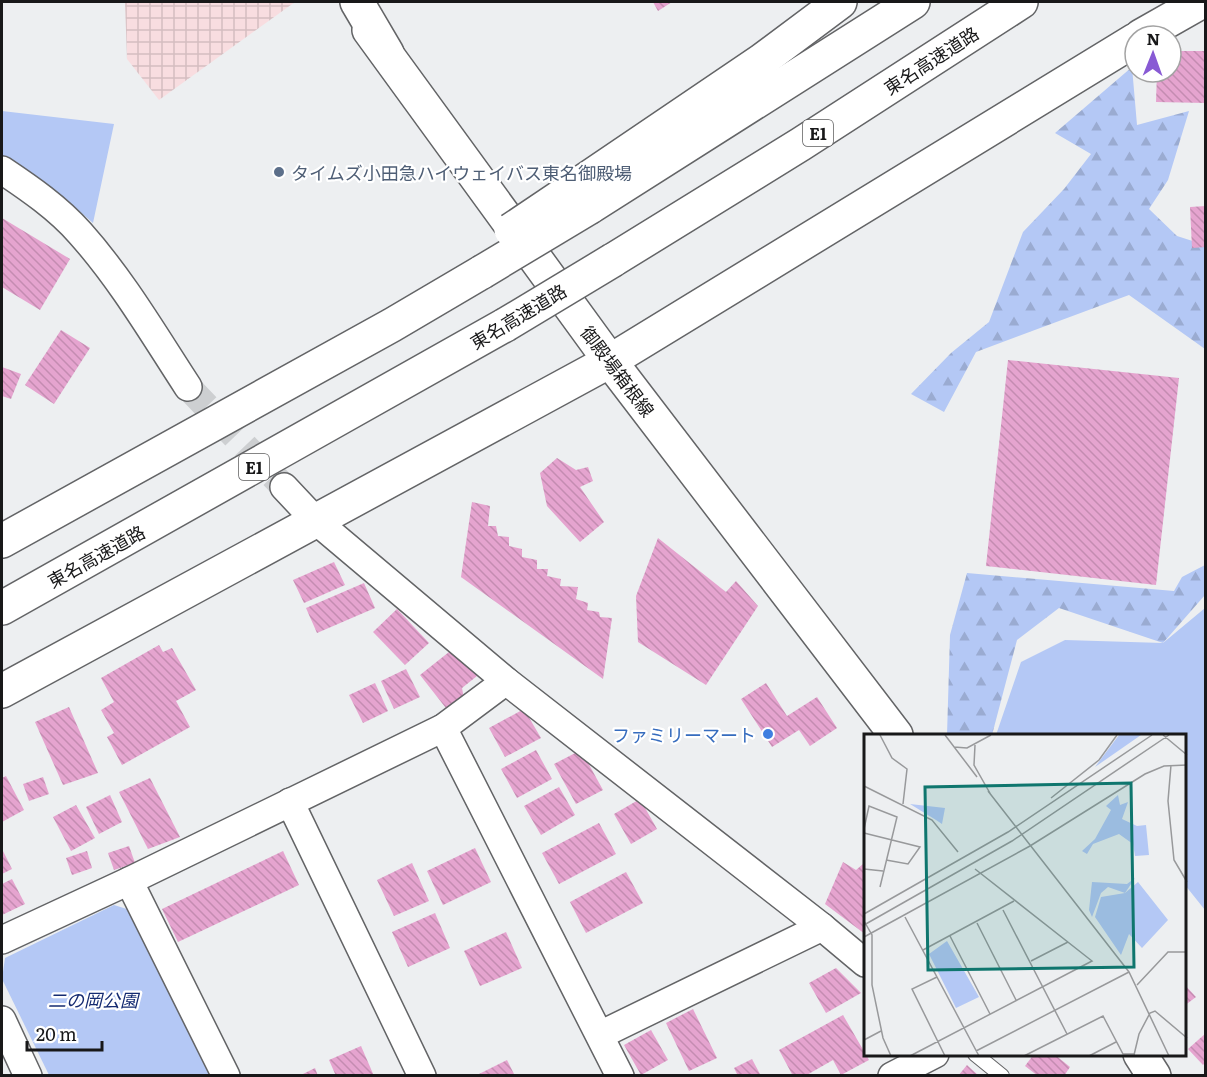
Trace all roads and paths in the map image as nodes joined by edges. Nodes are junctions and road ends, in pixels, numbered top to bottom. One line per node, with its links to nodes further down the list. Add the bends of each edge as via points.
1 (348, 2): 9 (main road, 御殿場箱根線)
2 (357, 2): 9 (main road)
3 (840, 2): 11 (main road)
4 (913, 2): 11 (main road)
5 (1022, 2): 17 (main road, 東名高速道路 / E1, bridge, via 801,144 505,325)
6 (1202, 2): 7 (main road)
7 (1163, 24)
8 (1123, 47): 12 (main road)
9 (387, 53): 12 (main road, 御殿場箱根線)
10 (2, 170): 13 (street, via 36,193 79,232)
11 (584, 196): 16 (main road, bridge, via 392,325)
12 (610, 361): 15 (main road); 21 (main road, 御殿場箱根線)
13 (188, 387)
14 (284, 487): 15 (street)
15 (315, 520): 18 (street); 19 (main road)
16 (2, 541)
17 (2, 608)
18 (506, 681): 20 (street); 24 (street)
19 (2, 691)
20 (443, 728): 22 (street); 28 (street)
21 (895, 734)
22 (291, 802): 23 (street); 34 (street)
23 (129, 881): 25 (street); 33 (street)
24 (822, 927): 26 (street); 28 (street)
25 (2, 940)
26 (864, 962)
27 (2, 1020): 32 (street)
28 (600, 1035): 35 (street)
29 (931, 1056): 36 (street)
30 (977, 1056): 37 (lane)
31 (1141, 1056): 38 (main road)
32 (28, 1076)
33 (226, 1076)
34 (422, 1076)
35 (620, 1076)
36 (892, 1076)
37 (1002, 1076)
38 (1154, 1076)

